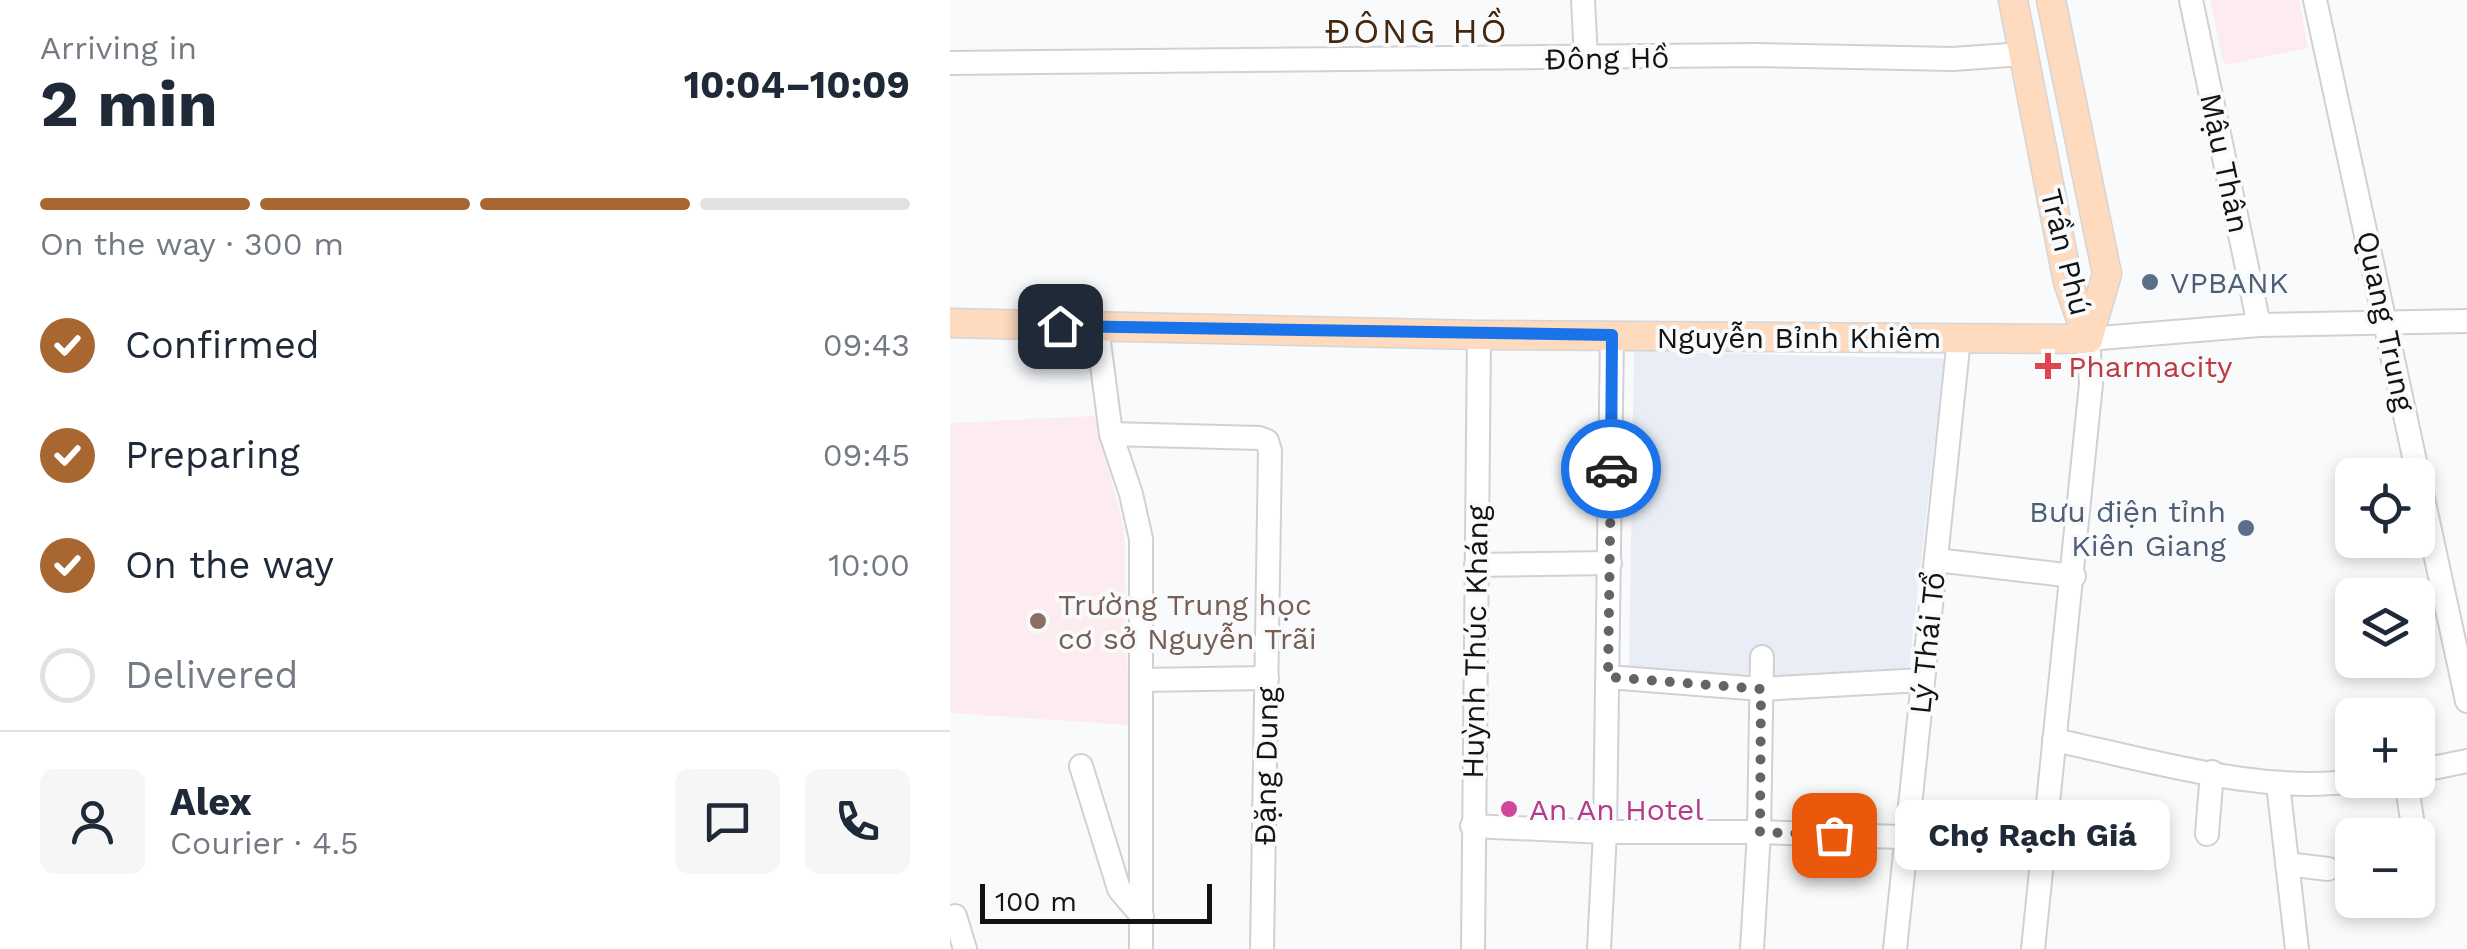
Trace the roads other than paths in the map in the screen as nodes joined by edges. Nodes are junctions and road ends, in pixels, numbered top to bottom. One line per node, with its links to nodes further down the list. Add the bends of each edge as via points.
1 (1583, 0): 7 (street)
2 (2191, 0): 12 (street, Mậu Thân)
3 (2315, 0): 11 (street, Quang Trung)
4 (2052, 4): 5 (street); 17 (main road, Trần Phú, via 2108,274)
5 (2014, 7): 6 (main road, Trần Phú)
6 (2023, 54): 7 (street, Đông Hồ); 17 (main road, Trần Phú, via 2068,282)
7 (1586, 58): 8 (street, Đông Hồ)
8 (950, 63)
9 (2467, 322): 11 (street, Nguyễn Bỉnh Khiêm)
10 (950, 324): 13 (main road, Nguyễn Bỉnh Khiêm)
11 (2388, 324): 12 (street, Nguyễn Bỉnh Khiêm); 29 (street, Quang Trung)
12 (2259, 325): 17 (street, Nguyễn Bỉnh Khiêm)
13 (1097, 326): 14 (main road, Nguyễn Bỉnh Khiêm); 18 (street)
14 (1479, 335): 15 (main road, Nguyễn Bỉnh Khiêm); 21 (street, Huỳnh Thúc Kháng)
15 (1612, 335): 16 (main road, Nguyễn Bỉnh Khiêm); 20 (street)
16 (1958, 338): 17 (main road, Nguyễn Bỉnh Khiêm); 19 (street, Lý Thái Tổ)
17 (2088, 338): 22 (street, via 2091,384)
18 (1110, 434): 25 (street, Đặng Dung, via 1267,442); 26 (street, via 1142,540)
19 (1936, 560): 22 (street); 27 (street, Lý Thái Tổ)
20 (1610, 563): 21 (street); 24 (street)
21 (1476, 565): 37 (street, Huỳnh Thúc Kháng)
22 (2074, 576): 30 (street)
23 (1762, 657): 28 (street)
24 (1608, 677): 28 (street); 38 (street)
25 (1267, 678): 26 (street); 49 (street, Đặng Dung)
26 (1141, 680): 46 (street)
27 (1922, 680): 28 (street); 41 (street, Lý Thái Tổ)
28 (1761, 689): 39 (street)
29 (2467, 701)
30 (2054, 740): 34 (street); 42 (street)
31 (2467, 761): 33 (street)
32 (1081, 766): 46 (street, via 1119,889)
33 (2435, 767)
34 (2212, 772): 35 (street); 40 (street)
35 (2278, 784): 36 (street); 43 (street)
36 (2335, 784)
37 (1472, 826): 38 (street); 50 (street, Huỳnh Thúc Kháng)
38 (1605, 832): 39 (street); 51 (street)
39 (1760, 832): 41 (street); 52 (street)
40 (2207, 834)
41 (1908, 838): 42 (street); 53 (street, Lý Thái Tổ)
42 (2041, 842): 54 (street)
43 (2287, 864): 44 (street); 55 (street)
44 (2328, 869)
45 (955, 916): 47 (street)
46 (1142, 916): 48 (street)
47 (965, 949)
48 (1142, 949)
49 (1262, 949)
50 (1473, 949)
51 (1599, 949)
52 (1752, 949)
53 (1895, 949)
54 (2033, 949)
55 (2297, 949)

